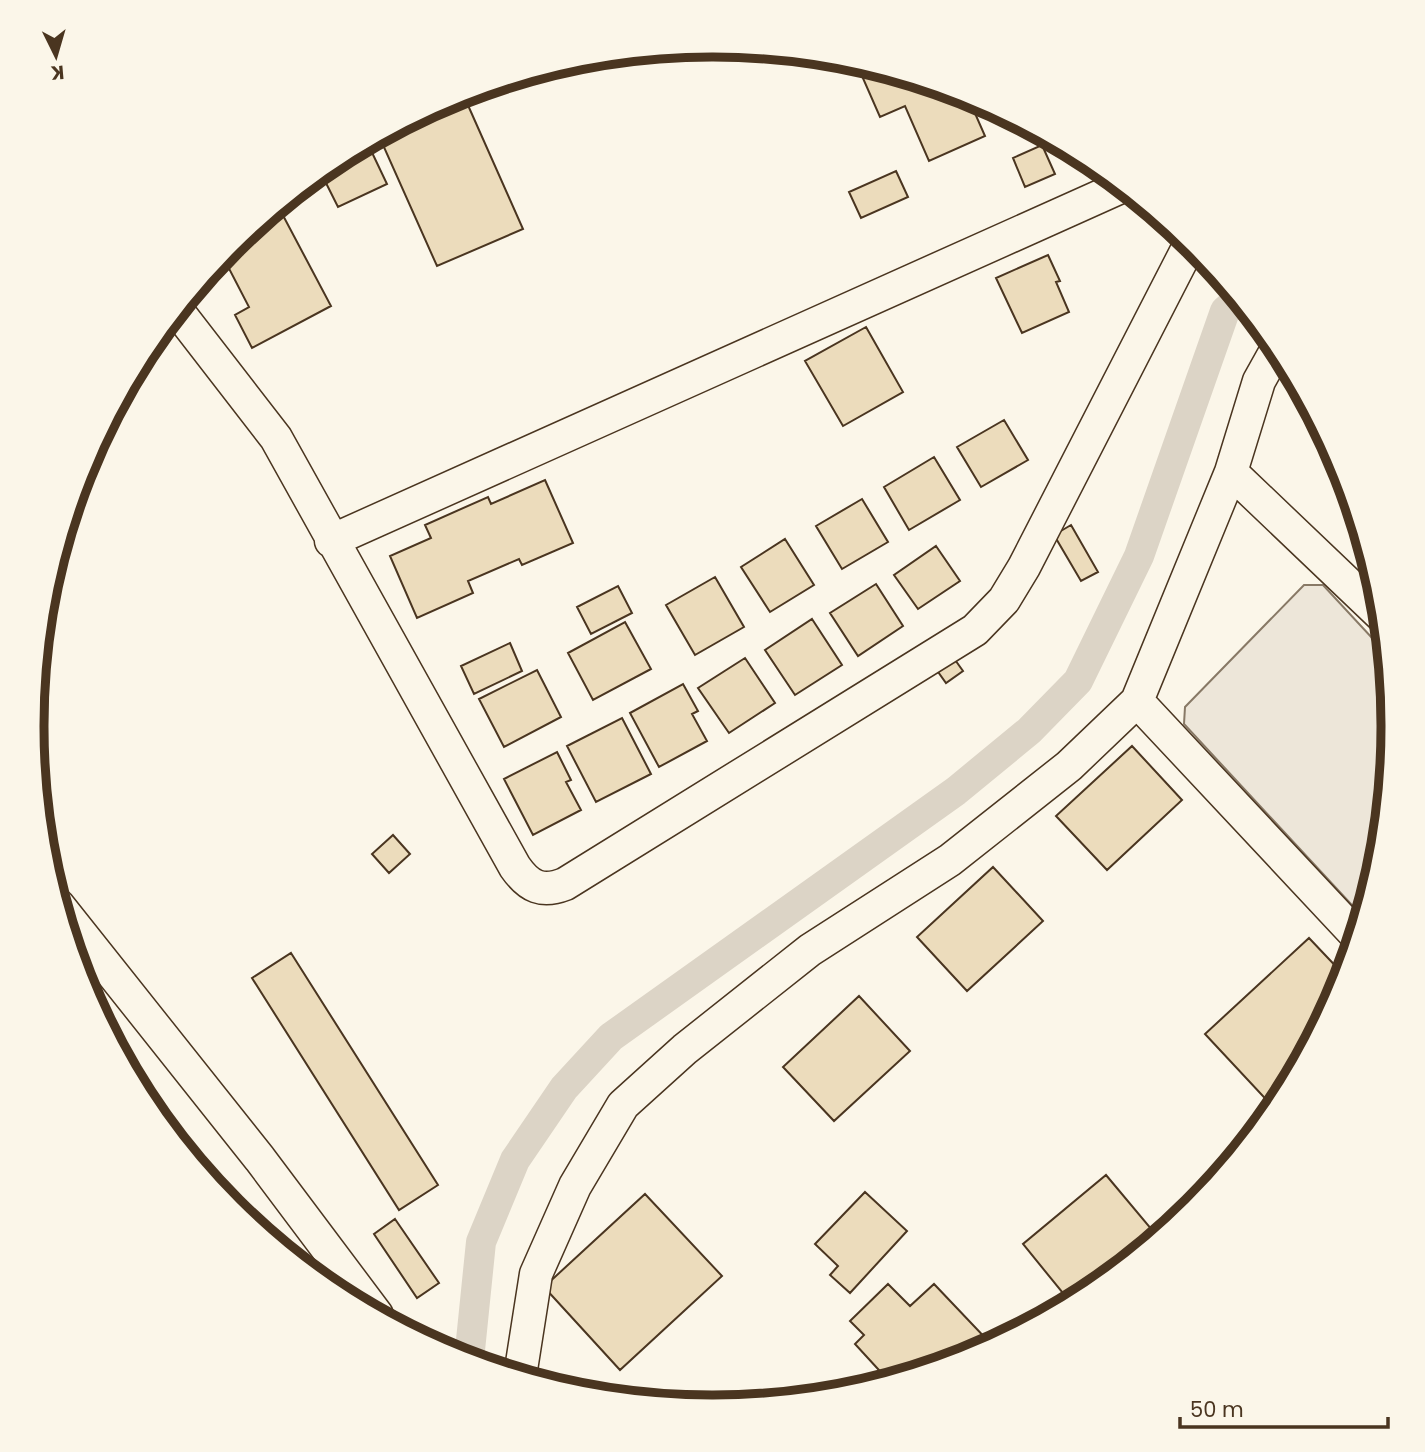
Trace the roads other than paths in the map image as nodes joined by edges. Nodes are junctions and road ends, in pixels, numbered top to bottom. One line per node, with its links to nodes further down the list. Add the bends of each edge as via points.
1 (1113, 190): 6 (street)
2 (1185, 253): 6 (street, via 1004,600 975,629 551,889 524,881 515,867)
3 (183, 318): 6 (street, via 276,439)
4 (1272, 358): 5 (street, via 1259,381)
5 (1231, 472): 7 (street); 8 (street)
6 (331, 541)
7 (1370, 604)
8 (1137, 701): 10 (street); 12 (street, via 1069,766 950,860 810,950 685,1049 623,1105 575,1186 536,1273)
9 (75, 926): 11 (street)
10 (1350, 928)
11 (362, 1295)
12 (521, 1366)

